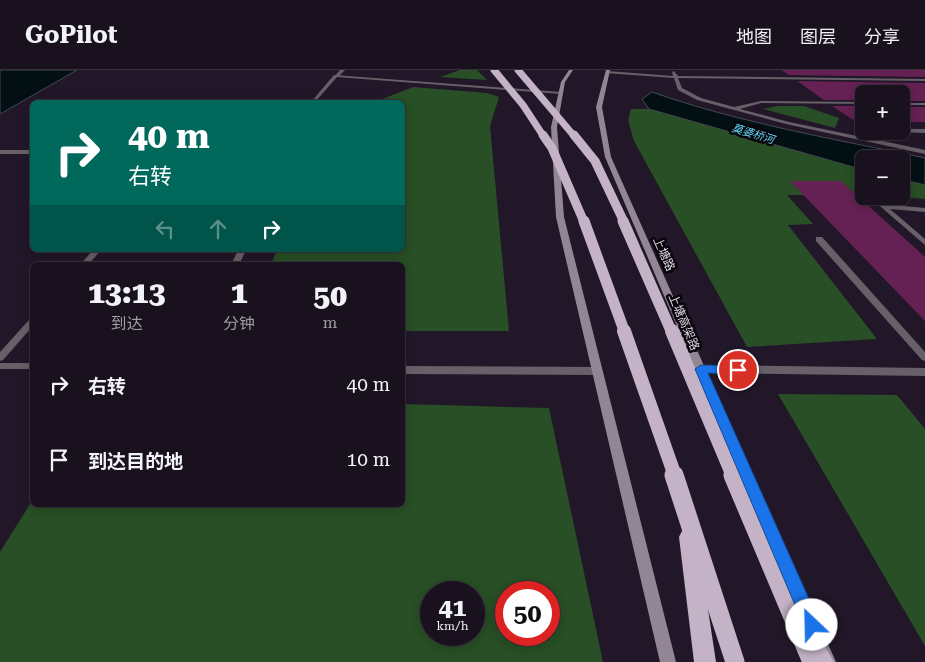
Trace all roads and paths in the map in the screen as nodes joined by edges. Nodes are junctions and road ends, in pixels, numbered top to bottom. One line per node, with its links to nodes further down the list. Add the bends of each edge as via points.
1 (343, 70): 7 (street)
2 (494, 70): 37 (highway, bridge, via 552,148 592,239)
3 (518, 70): 38 (highway, 上塘高架路, bridge, via 595,161 640,256)
4 (571, 70): 10 (main road, via 563,82)
5 (673, 70): 8 (street)
6 (608, 71): 8 (street); 33 (main road, 上塘路, via 599,107 608,157)
7 (336, 76): 10 (street); 11 (street)
8 (675, 76): 9 (street); 15 (street, via 680,89 699,99)
9 (925, 80)
10 (561, 93): 35 (main road, via 554,127 560,218)
11 (315, 100)
12 (855, 103): 15 (street, via 761,102)
13 (910, 104): 14 (street)
14 (925, 104)
15 (733, 108): 18 (street)
16 (910, 131): 17 (street)
17 (925, 131)
18 (855, 138)
19 (866, 140): 22 (street)
20 (0, 152): 21 (street)
21 (30, 152)
22 (925, 152)
23 (925, 210): 25 (street, via 883,206)
24 (819, 239): 30 (street)
25 (925, 243)
26 (95, 252): 27 (street)
27 (87, 262)
28 (30, 324): 29 (street)
29 (0, 358)
30 (925, 358)
31 (0, 366): 32 (street)
32 (30, 366)
33 (701, 369): 36 (street); 44 (main road, 上塘路)
34 (405, 370): 35 (street)
35 (598, 371): 39 (main road)
36 (925, 372)
37 (682, 496): 40 (highway, bridge); 41 (highway, bridge)
38 (779, 585): 42 (highway, 上塘高架路, bridge); 43 (highway, bridge)
39 (668, 662)
40 (706, 662)
41 (735, 662)
42 (812, 662)
43 (823, 662)
44 (828, 662)

